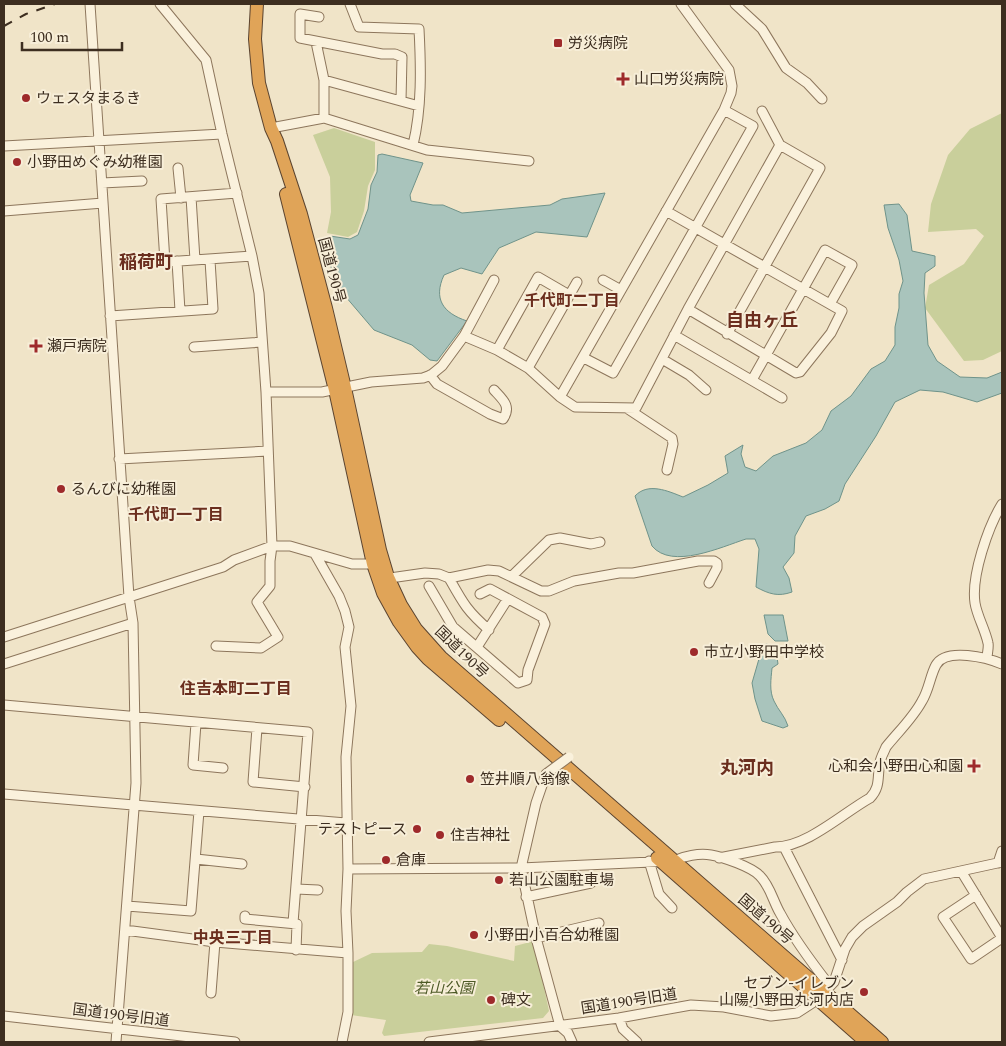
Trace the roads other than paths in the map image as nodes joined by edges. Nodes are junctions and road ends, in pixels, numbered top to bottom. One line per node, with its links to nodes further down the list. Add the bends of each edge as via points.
1 (90, 4): 18 (street)
2 (160, 4): 17 (street, via 206,60)
3 (350, 4): 12 (street, via 359,27 419,29)
4 (681, 4): 13 (street, via 729,70 732,86)
5 (736, 4): 10 (street, via 762,29 786,68)
6 (256, 7): 16 (highway, 国道190号, via 254,39 259,83)
7 (319, 17): 8 (street, via 300,14 300,38)
8 (316, 42): 9 (street); 11 (street, via 402,57)
9 (324, 80): 11 (street); 15 (street)
10 (822, 99)
11 (401, 100): 12 (street)
12 (419, 106): 19 (street)
13 (724, 110): 31 (street); 32 (street, via 753,126)
14 (762, 111): 20 (street)
15 (324, 118): 16 (street); 19 (street)
16 (271, 128): 61 (highway, 国道190号, via 301,214)
17 (222, 134): 18 (street); 26 (street)
18 (99, 139): 21 (street); 25 (street)
19 (413, 145): 22 (street, via 435,151)
20 (780, 145): 33 (street); 38 (street, via 820,168)
21 (4, 146)
22 (528, 161)
23 (178, 168): 28 (street)
24 (142, 181): 25 (street)
25 (102, 183): 29 (street)
26 (237, 193): 27 (street); 34 (street)
27 (191, 197): 28 (street); 35 (street)
28 (180, 198): 37 (street, via 161,199 165,262)
29 (103, 203): 30 (street); 48 (street)
30 (4, 211)
31 (666, 211): 32 (street); 43 (street)
32 (696, 227): 33 (street); 56 (street, via 613,373)
33 (725, 244): 38 (street); 46 (street)
34 (252, 256): 36 (street); 52 (street, via 259,292)
35 (195, 260): 36 (street); 37 (street)
36 (210, 260): 47 (street, via 213,309)
37 (178, 261): 47 (street)
38 (764, 266): 42 (street); 49 (street)
39 (494, 280): 51 (street)
40 (603, 280): 43 (street)
41 (577, 282): 44 (street)
42 (803, 288): 45 (street); 45 (street, via 825,250 852,265); 55 (street)
43 (621, 290): 56 (street)
44 (569, 295): 54 (street, via 538,277); 58 (street)
45 (830, 304): 55 (street, via 842,311 831,333 800,372 796,373)
46 (688, 309): 49 (street); 50 (street)
47 (180, 311): 48 (street)
48 (110, 316): 69 (street)
49 (728, 334): 55 (street)
50 (674, 335): 57 (street); 60 (street)
51 (464, 336): 54 (street); 59 (street, via 442,366)
52 (262, 342): 53 (street); 64 (street)
53 (194, 347)
54 (497, 350): 58 (street)
55 (766, 355): 60 (street)
56 (584, 358): 65 (street)
57 (662, 359): 63 (street); 67 (street, via 636,408)
58 (528, 368): 65 (street)
59 (430, 376): 61 (street); 62 (street, via 437,384 503,419 507,405)
60 (752, 380): 66 (street)
61 (340, 389): 64 (street, via 312,393); 75 (highway, 国道190号); 78 (highway, 国道190号, via 380,550)
62 (494, 390)
63 (706, 390)
64 (266, 392): 68 (street)
65 (560, 397): 67 (street, via 575,406)
66 (782, 398)
67 (628, 409): 70 (street, via 672,438)
68 (268, 450): 69 (street); 73 (street)
69 (120, 459): 82 (street)
70 (667, 470)
71 (1002, 504): 89 (street, via 979,561 975,584 975,604 988,643)
72 (600, 542): 76 (street, via 549,540)
73 (272, 546): 74 (street, via 290,546); 82 (street); 87 (street, via 270,586 257,602 278,637 262,648)
74 (315, 554): 75 (street, via 352,564); 103 (street, via 346,611 349,628 345,647 351,706 346,757)
75 (373, 564): 78 (highway, 国道190号)
76 (512, 576): 77 (street, via 499,570 488,570); 79 (street, via 541,591 549,591 574,581 714,561 718,568)
77 (450, 578): 78 (street, via 425,573); 85 (street, via 464,606)
78 (383, 579): 108 (highway, 国道190号, via 383,593 399,622 428,659); 109 (highway, 国道190号, via 408,618 440,658)
79 (709, 582)
80 (429, 586): 88 (street, via 453,626)
81 (480, 594): 83 (street, via 490,589)
82 (129, 597): 84 (street); 86 (street)
83 (507, 600): 85 (street); 88 (street, via 542,617 545,624 526,680 518,683)
84 (133, 623): 90 (street); 93 (street)
85 (489, 630): 88 (street)
86 (4, 637)
87 (216, 646)
88 (477, 647)
89 (987, 658): 91 (street); 104 (street, via 961,656 941,660 936,665 922,703 882,755 875,793 814,834)
90 (4, 664)
91 (1002, 664)
92 (4, 705): 93 (street)
93 (135, 717): 94 (street); 100 (street)
94 (196, 723): 95 (street); 97 (street, via 193,765)
95 (257, 728): 98 (street, via 308,732); 98 (street, via 253,782)
96 (570, 756): 112 (street, bridge, via 546,774)
97 (223, 768)
98 (305, 787): 102 (street)
99 (4, 794): 100 (street)
100 (135, 806): 101 (street); 120 (street)
101 (199, 811): 102 (street); 107 (street)
102 (302, 820): 103 (street); 116 (street)
103 (346, 823): 113 (street)
104 (784, 847): 106 (street); 130 (street)
105 (1002, 851): 110 (street)
106 (719, 858): 109 (street, via 684,856); 132 (street, via 759,875)
107 (196, 859): 111 (street); 120 (street, via 191,911)
108 (654, 860): 109 (street); 112 (street); 121 (street, via 659,894); 132 (highway, 国道190号)
109 (673, 860): 132 (highway, 国道190号)
110 (1000, 863): 114 (street)
111 (242, 864)
112 (520, 868): 113 (street); 119 (street)
113 (348, 869): 129 (street)
114 (961, 870): 118 (street); 130 (street, via 924,879 906,892 857,932 845,949)
115 (591, 883): 119 (street)
116 (296, 889): 117 (street); 123 (street)
117 (318, 890)
118 (976, 895): 118 (street, via 943,917 971,959 1002,938)
119 (526, 897): 126 (street)
120 (127, 906): 125 (street)
121 (672, 908)
122 (245, 916): 123 (street, via 245,919)
123 (293, 923): 128 (street, via 297,924)
124 (599, 923): 126 (street)
125 (125, 930): 127 (street); 136 (street)
126 (536, 938): 135 (street)
127 (214, 942): 128 (street); 131 (street)
128 (296, 950): 129 (street)
129 (348, 954): 140 (street, via 348,1012)
130 (842, 960): 132 (street, via 837,975)
131 (211, 993)
132 (824, 993): 134 (street, 国道190号旧道, via 797,1013 780,1016 691,1005); 144 (highway, 国道190号); 145 (highway, 国道190号)
133 (4, 1016): 136 (street, 国道190号旧道)
134 (619, 1018): 135 (street, 国道190号旧道); 137 (street)
135 (560, 1026): 141 (street, 国道190号旧道); 142 (street)
136 (117, 1029): 138 (street); 139 (street, 国道190号旧道)
137 (625, 1039): 143 (street)
138 (116, 1042)
139 (235, 1042)
140 (342, 1042)
141 (430, 1042)
142 (572, 1042)
143 (637, 1042)
144 (866, 1042)
145 (882, 1042)

